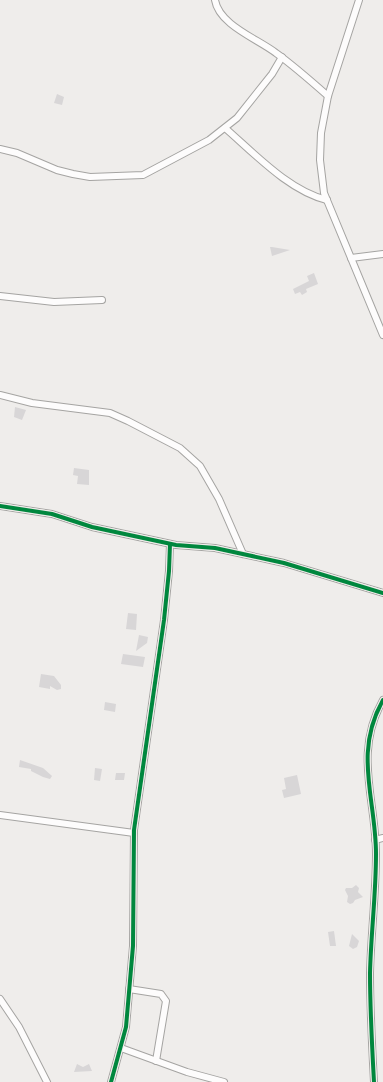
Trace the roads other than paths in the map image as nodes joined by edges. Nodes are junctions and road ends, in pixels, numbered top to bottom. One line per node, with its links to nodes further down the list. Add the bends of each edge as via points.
1 (215, 0): 3 (street, via 216,7 229,22)
2 (360, 0): 4 (street)
3 (282, 57): 4 (street); 5 (street, via 272,74 237,118)
4 (328, 96): 7 (street, via 321,133 320,160)
5 (224, 128): 6 (street, via 209,140 143,175 90,177 73,174); 7 (street, via 291,185 311,196)
6 (0, 149)
7 (327, 200): 9 (street)
8 (383, 254): 9 (street)
9 (351, 258): 12 (street)
10 (0, 296): 11 (street, via 54,302)
11 (102, 300)
12 (383, 336)
13 (0, 395): 16 (street, via 32,403 110,413 180,448 200,466 219,499)
14 (0, 506): 15 (street, via 52,514 92,527)
15 (170, 544): 16 (street, via 216,548); 20 (street, via 164,620)
16 (243, 554): 17 (street, via 284,563)
17 (383, 594)
18 (383, 700): 22 (street, via 370,727 367,751)
19 (0, 815): 20 (street)
20 (134, 833): 23 (street, via 133,946)
21 (383, 838): 22 (street)
22 (375, 840): 30 (street, via 376,883 370,974)
23 (129, 989): 25 (street, via 126,1027); 26 (street, via 161,994 166,1001)
24 (0, 999): 27 (street, via 19,1027)
25 (121, 1048): 26 (street); 28 (street)
26 (156, 1061): 29 (street)
27 (47, 1082)
28 (111, 1082)
29 (224, 1082)
30 (374, 1082)

